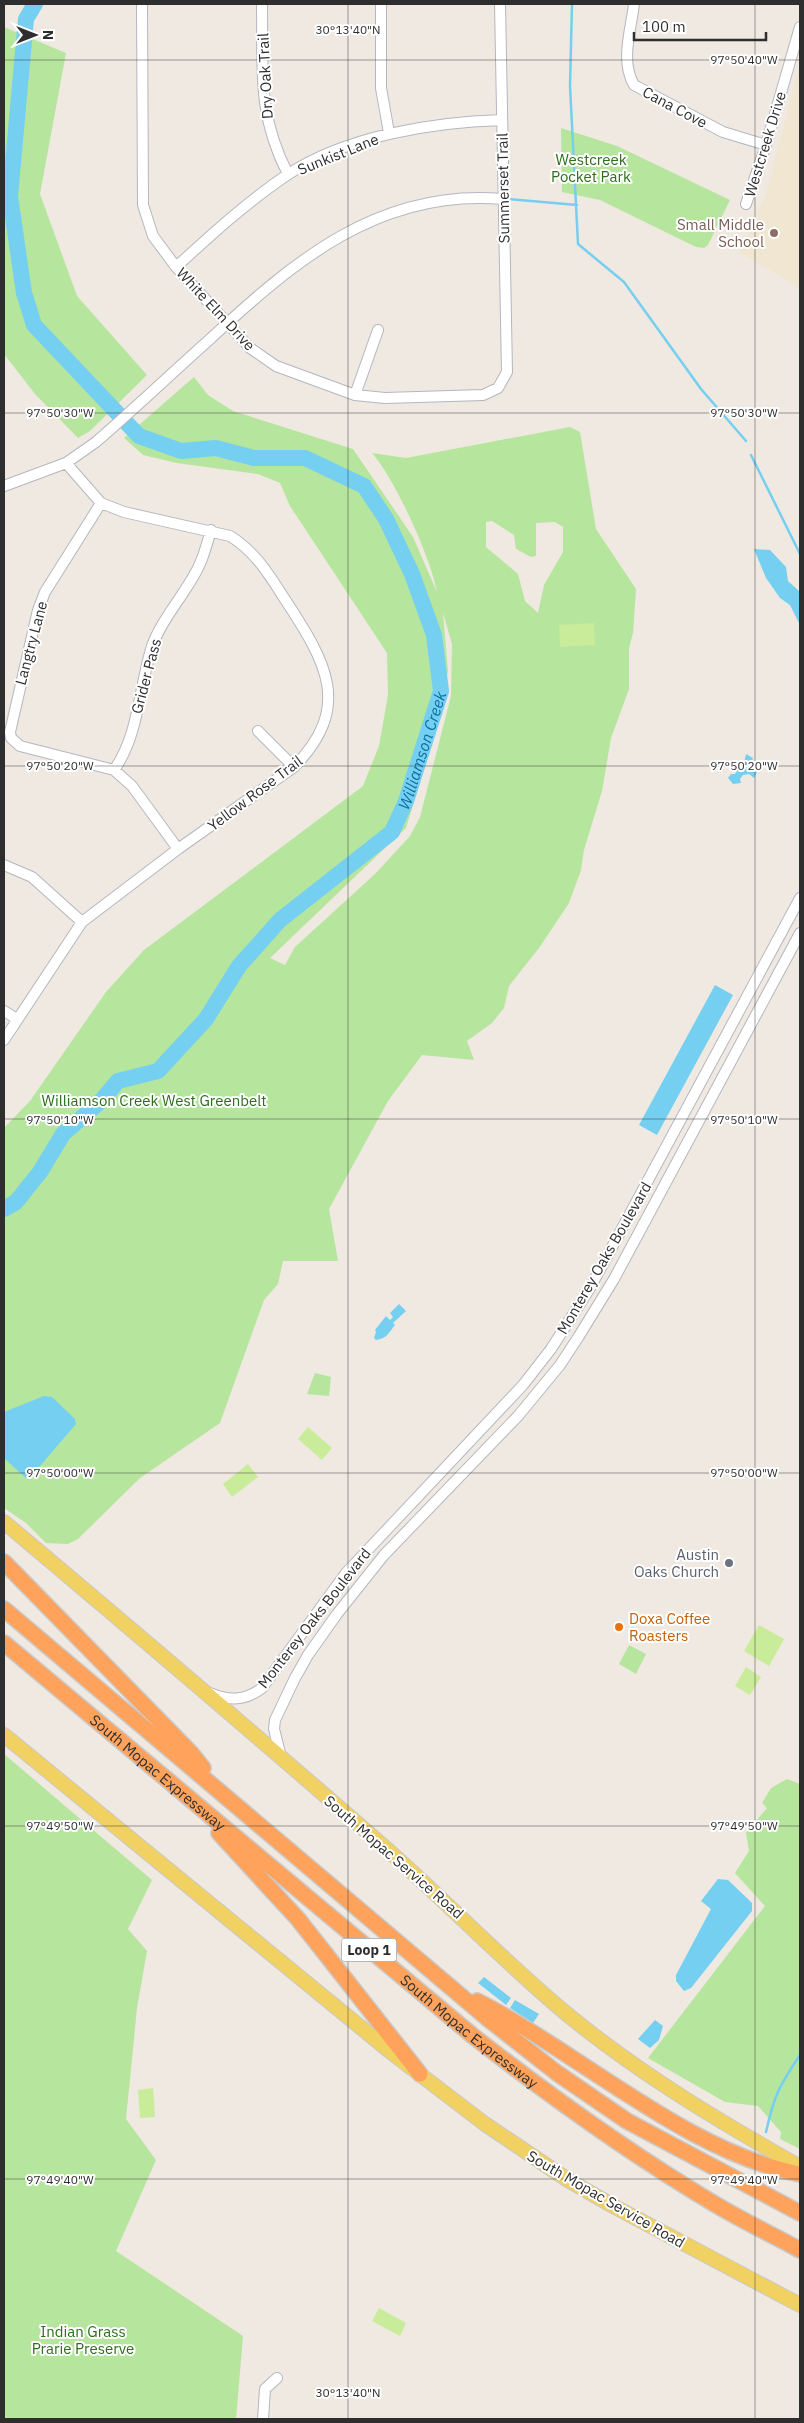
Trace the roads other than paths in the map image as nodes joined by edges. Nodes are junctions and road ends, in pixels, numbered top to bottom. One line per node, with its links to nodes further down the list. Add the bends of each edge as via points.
1 (142, 4): 13 (street, White Elm Drive, via 143,205 153,236)
2 (262, 4): 10 (street, Dry Oak Trail, via 265,113 273,143)
3 (381, 4): 8 (street, via 381,88)
4 (500, 4): 7 (street, Summerset Trail)
5 (634, 4): 9 (street, Cana Cove, via 626,60 634,85 723,132)
6 (800, 27): 9 (street, Westcreek Drive)
7 (502, 120): 8 (street, Sunkist Lane, via 443,124); 11 (street, Summerset Trail)
8 (389, 133): 10 (street, Sunkist Lane, via 336,151)
9 (766, 145): 12 (street, Westcreek Drive)
10 (288, 174): 13 (street, Sunkist Lane, via 230,216)
11 (503, 198): 14 (street, via 430,203 353,229 292,268); 16 (street, Summerset Trail)
12 (746, 204)
13 (176, 267): 14 (street, White Elm Drive)
14 (226, 324): 17 (street, White Elm Drive, via 250,348 276,366); 18 (street, via 96,442)
15 (378, 330): 17 (street)
16 (507, 372): 17 (street, White Elm Drive, via 498,388 483,395 385,398)
17 (355, 395)
18 (66, 462): 19 (street); 20 (street, Yellow Rose Trail)
19 (4, 486)
20 (101, 503): 21 (street, Yellow Rose Trail, via 124,512); 24 (street, Langtry Lane, via 45,592 10,732 11,738 20,746)
21 (211, 530): 23 (street, Yellow Rose Trail, via 244,544 258,557 322,662 328,695 326,715 310,751); 24 (street, Grider Pass, via 194,576 158,631 130,738)
22 (258, 731): 23 (street)
23 (294, 768): 25 (street, Yellow Rose Trail)
24 (114, 770): 25 (street, Langtry Lane, via 132,786)
25 (178, 849): 28 (street, Yellow Rose Trail)
26 (4, 865): 28 (street, via 32,877)
27 (800, 898): 37 (street, Monterey Oaks Boulevard, via 590,1288 536,1369 507,1404 356,1562 262,1688 236,1700)
28 (82, 922): 31 (street, Yellow Rose Trail)
29 (800, 933): 39 (street, Monterey Oaks Boulevard, via 618,1272 560,1365 518,1416 384,1555 308,1656 275,1720 276,1744)
30 (4, 1011): 31 (street)
31 (17, 1019): 32 (street, Yellow Rose Trail)
32 (4, 1040)
33 (4, 1522): 37 (main road, South Mopac Service Road)
34 (4, 1562): 40 (highway, via 191,1753)
35 (4, 1609): 40 (highway, South Mopac Expressway / Loop 1)
36 (4, 1643): 41 (highway, South Mopac Expressway / Loop 1)
37 (200, 1689): 39 (main road, South Mopac Service Road)
38 (4, 1736): 43 (main road, South Mopac Service Road)
39 (282, 1760): 44 (main road, South Mopac Service Road, via 417,1876 567,2014 628,2062 712,2118)
40 (226, 1796): 42 (highway, South Mopac Expressway / Loop 1)
41 (198, 1807): 43 (highway, via 228,1845 298,1919); 47 (highway, South Mopac Expressway / Loop 1, via 543,2091 614,2141 714,2204)
42 (459, 1992): 45 (highway, via 507,2016 707,2140); 46 (highway, South Mopac Expressway / Loop 1, via 557,2073 627,2121)
43 (420, 2074): 48 (main road, South Mopac Service Road, via 485,2124 568,2180)
44 (800, 2167)
45 (800, 2174)
46 (800, 2214)
47 (800, 2250)
48 (800, 2304)
49 (277, 2378): 50 (street, via 265,2389)
50 (264, 2419)

